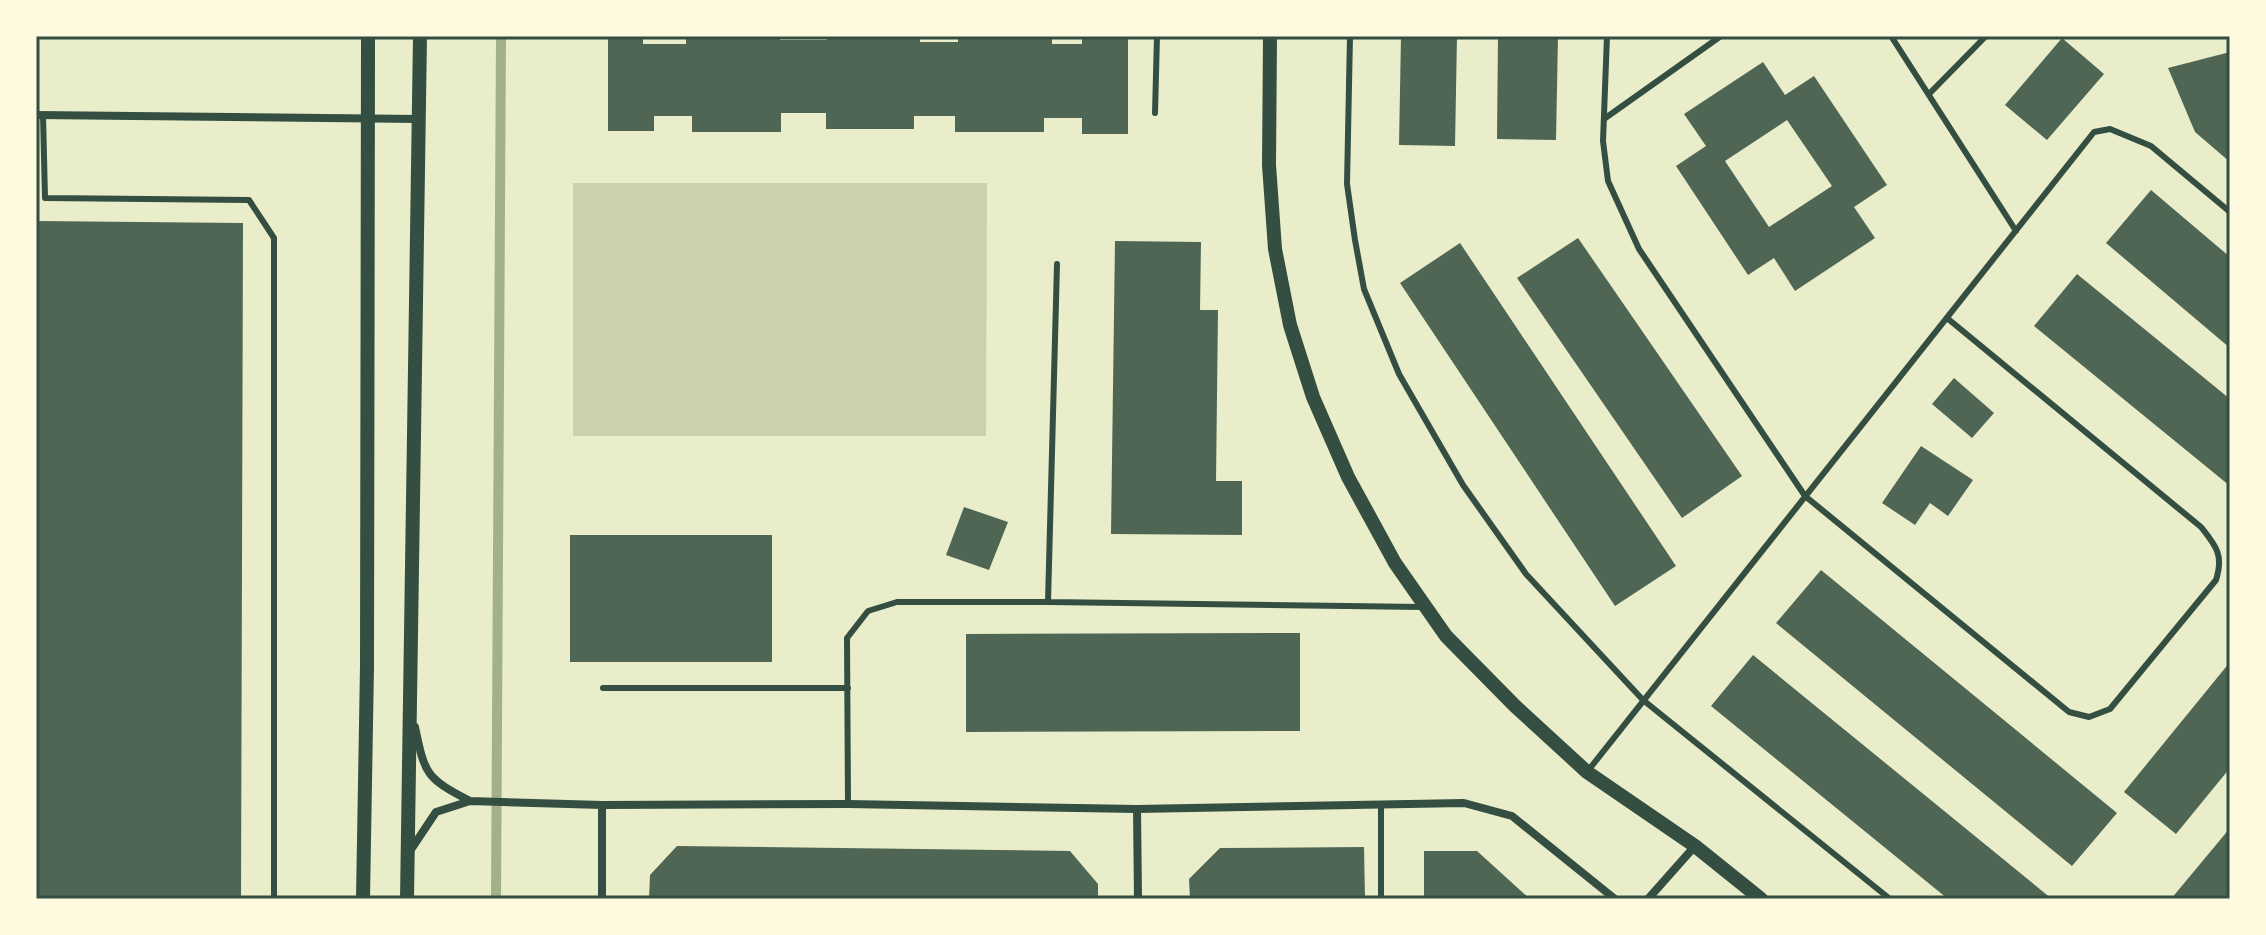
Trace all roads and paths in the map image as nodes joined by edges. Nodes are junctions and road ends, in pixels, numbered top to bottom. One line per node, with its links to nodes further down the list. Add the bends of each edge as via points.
1 (368, 36): 15 (street)
2 (420, 36): 16 (street)
3 (1157, 36): 13 (lane)
4 (1270, 36): 24 (street, via 1269,165 1275,249 1290,325 1313,397 1348,477)
5 (1350, 36): 27 (lane, via 1347,184 1355,240 1364,289 1399,374 1463,485 1526,574)
6 (1607, 36): 17 (lane)
7 (1721, 36): 17 (lane)
8 (1891, 36): 11 (lane)
9 (1897, 36): 11 (lane)
10 (1986, 36): 12 (lane)
11 (1897, 46): 12 (lane)
12 (1929, 94): 19 (lane)
13 (1155, 113)
14 (40, 115): 15 (street); 37 (lane, via 45,198 249,200 274,238)
15 (368, 117): 16 (street); 38 (street)
16 (419, 119): 28 (street)
17 (1604, 119): 22 (lane, via 1608,181 1639,249)
18 (2230, 212): 19 (lane, via 2151,146 2110,129 2094,132)
19 (2016, 231): 21 (lane)
20 (1057, 264): 23 (lane)
21 (1947, 318): 22 (lane); 22 (lane, via 2201,527 2218,554 2216,580 2110,709 2089,717 2069,712)
22 (1805, 496): 27 (lane)
23 (1048, 602): 24 (lane); 26 (lane, via 897,602 868,611 847,638)
24 (1426, 607): 29 (street, via 1446,636)
25 (603, 688): 26 (lane)
26 (848, 688): 31 (lane)
27 (1643, 700): 29 (lane); 46 (lane)
28 (411, 708): 30 (street, via 422,764 439,785); 36 (street)
29 (1587, 772): 35 (street)
30 (470, 801): 33 (street); 36 (street, via 436,812)
31 (848, 804): 33 (street); 34 (street)
32 (1381, 804): 34 (street); 42 (lane); 43 (street, via 1464,803 1512,816)
33 (602, 805): 40 (street)
34 (1137, 809): 41 (street)
35 (1695, 846): 44 (street); 45 (street)
36 (407, 856): 39 (street)
37 (274, 899)
38 (363, 899)
39 (407, 899)
40 (602, 899)
41 (1138, 899)
42 (1381, 899)
43 (1615, 899)
44 (1648, 899)
45 (1761, 899)
46 (1890, 899)

